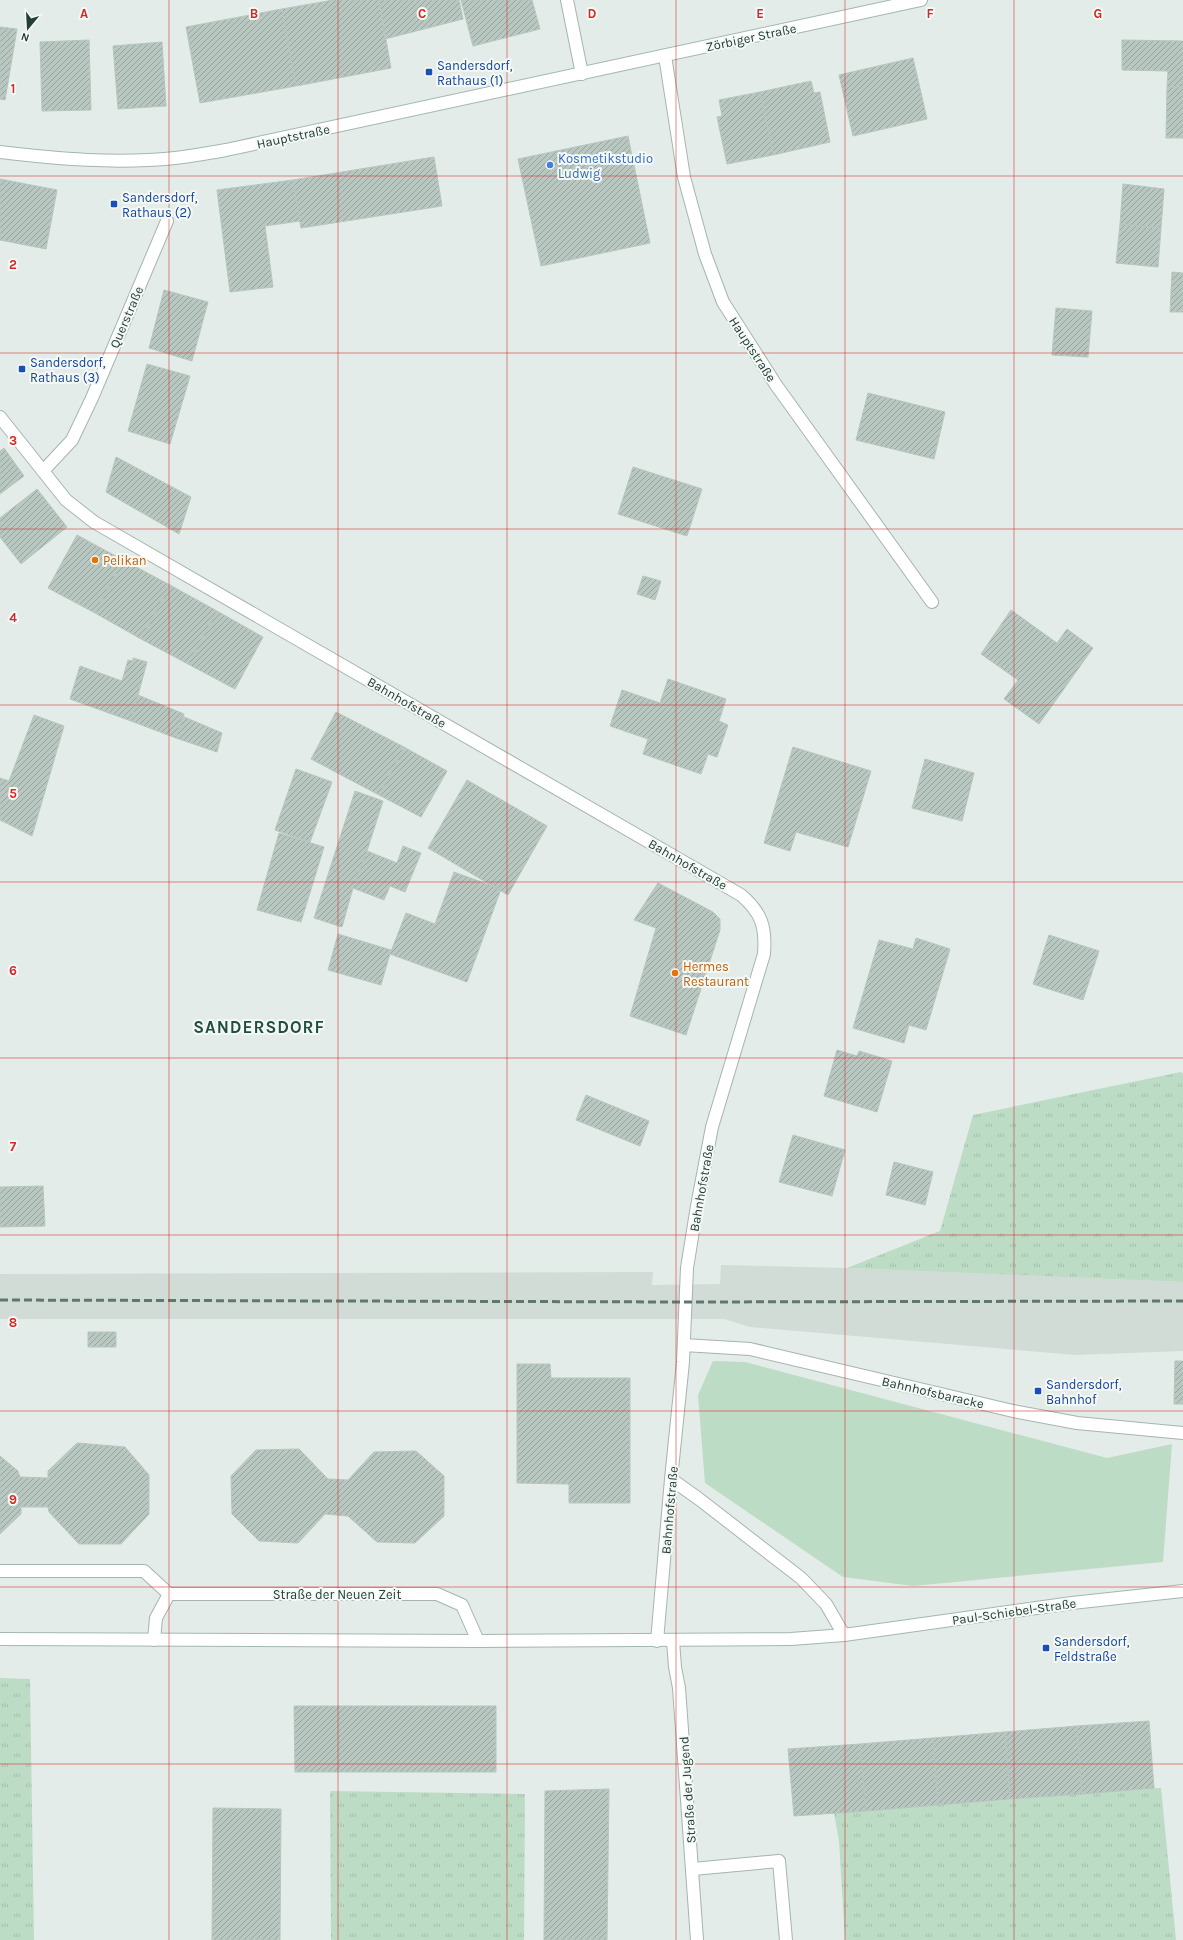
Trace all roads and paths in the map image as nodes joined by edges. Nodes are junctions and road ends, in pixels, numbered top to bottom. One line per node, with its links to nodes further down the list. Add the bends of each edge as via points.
1 (567, 0): 4 (street)
2 (921, 0): 3 (street, Zörbiger Straße)
3 (665, 56): 4 (street, Zörbiger Straße); 9 (street, Hauptstraße, via 684,177 705,254 723,302 776,385)
4 (582, 74): 5 (street, Hauptstraße, via 226,150 174,158 98,161)
5 (0, 152)
6 (167, 221): 8 (street, Querstraße, via 72,440)
7 (0, 417): 8 (street, Bahnhofstraße)
8 (43, 471): 10 (street, Bahnhofstraße, via 66,500 94,522 734,891 754,906 765,937 764,954 712,1127 687,1268)
9 (932, 602)
10 (684, 1345): 11 (street, Bahnhofsbaracke, via 750,1349 1013,1411 1077,1423); 12 (street, Bahnhofstraße)
11 (1183, 1433)
12 (671, 1479): 16 (street, via 801,1578 826,1604); 20 (street, Bahnhofstraße)
13 (0, 1570): 15 (street, via 144,1570)
14 (1183, 1591): 16 (street, Paul-Schiebel-Straße, via 1072,1603)
15 (169, 1594): 18 (street, via 156,1618); 19 (street, Straße der Neuen Zeit, via 437,1594 462,1605)
16 (844, 1635): 21 (street, Paul-Schiebel-Straße, via 791,1639)
17 (0, 1639): 18 (street)
18 (154, 1640): 19 (street)
19 (478, 1641): 20 (street)
20 (657, 1641): 21 (street)
21 (673, 1641): 22 (street, Straße der Jugend)
22 (693, 1869): 23 (street, Straße der Jugend); 24 (street, via 779,1861)
23 (697, 1940)
24 (786, 1940)

